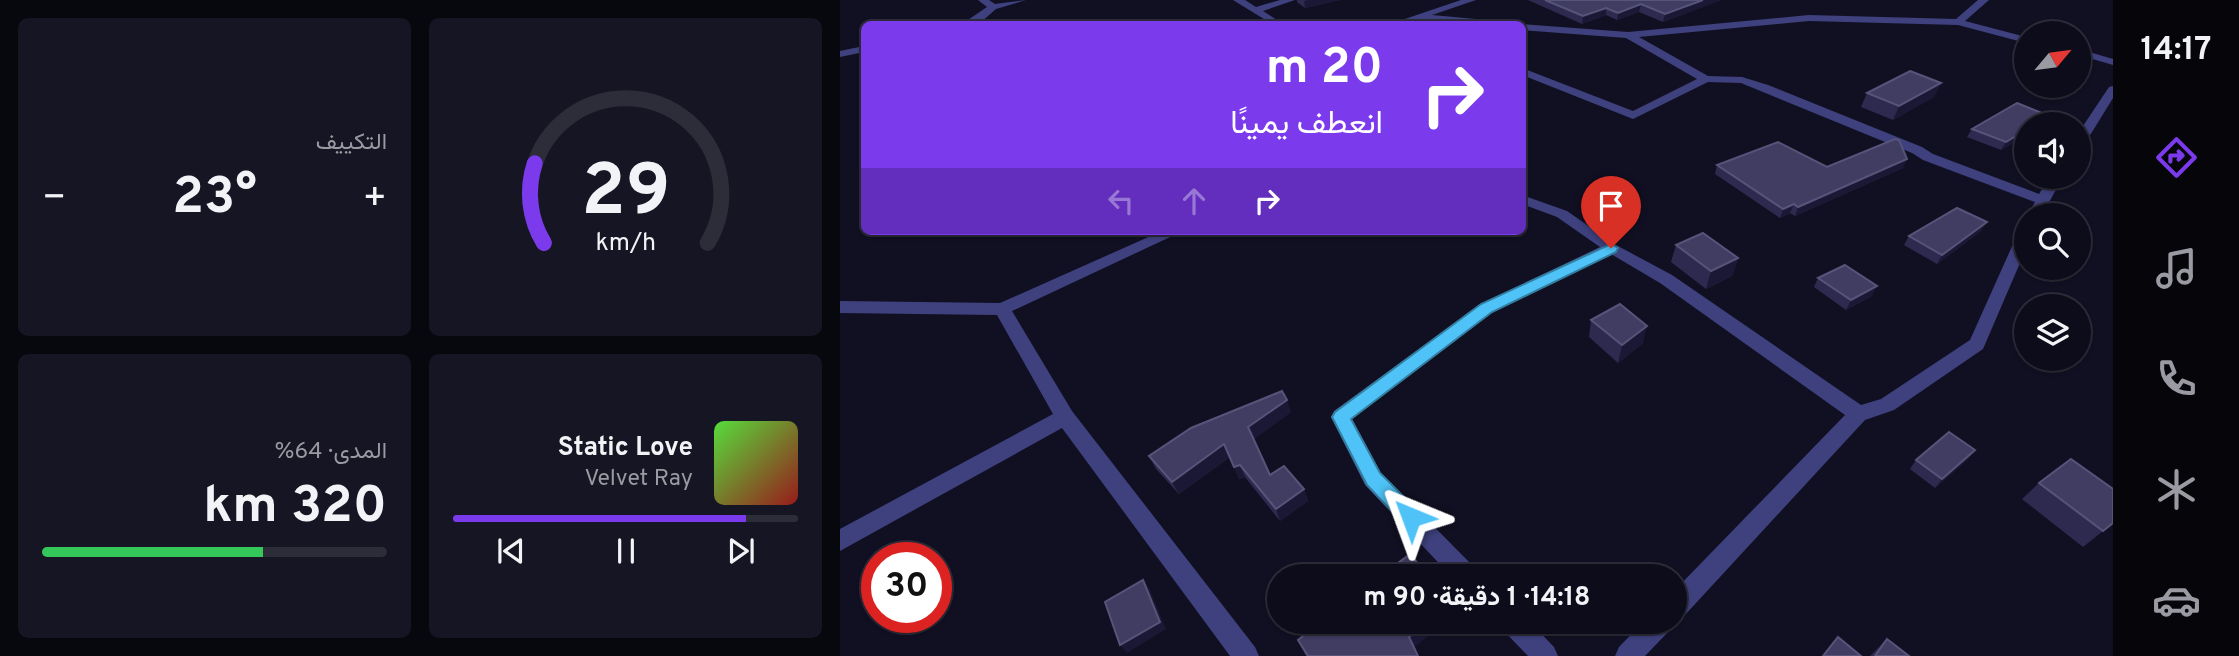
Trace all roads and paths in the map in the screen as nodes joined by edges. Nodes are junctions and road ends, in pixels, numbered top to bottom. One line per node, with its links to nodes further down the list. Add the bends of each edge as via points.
1 (983, 0): 7 (street)
2 (1021, 0): 7 (street)
3 (1238, 0): 8 (street)
4 (1290, 0): 8 (street)
5 (1471, 0): 9 (street)
6 (1984, 0): 14 (street)
7 (993, 7): 10 (street)
8 (1255, 10): 11 (street)
9 (1419, 17): 12 (street); 13 (street)
10 (977, 21)
11 (1273, 21)
12 (1405, 21)
13 (1464, 21)
14 (1958, 22): 16 (street, via 1809,18); 17 (street)
15 (1526, 27): 16 (street)
16 (1628, 34): 23 (street)
17 (2014, 37)
18 (861, 50): 19 (street)
19 (840, 54)
20 (2091, 56): 21 (street)
21 (2113, 62)
22 (1526, 73): 23 (street, via 1633,115)
23 (1706, 79): 28 (street, via 1742,80)
24 (2113, 89): 25 (street)
25 (2091, 123)
26 (2049, 189): 28 (street)
27 (1526, 200): 31 (street, via 1562,214)
28 (2042, 200): 29 (street)
29 (2041, 203)
30 (1166, 235): 34 (street)
31 (1611, 248): 35 (street, via 1666,279); 38 (street, via 1487,308 1341,417 1373,479)
32 (2014, 260): 35 (street, via 1977,344 1887,405)
33 (840, 307): 34 (street)
34 (1002, 309): 36 (street)
35 (1858, 414): 39 (street)
36 (1065, 417): 37 (street); 42 (street)
37 (840, 541)
38 (1455, 564)
39 (1687, 594)
40 (1524, 634): 43 (street)
41 (1649, 634): 44 (street)
42 (1246, 656)
43 (1545, 656)
44 (1628, 656)

